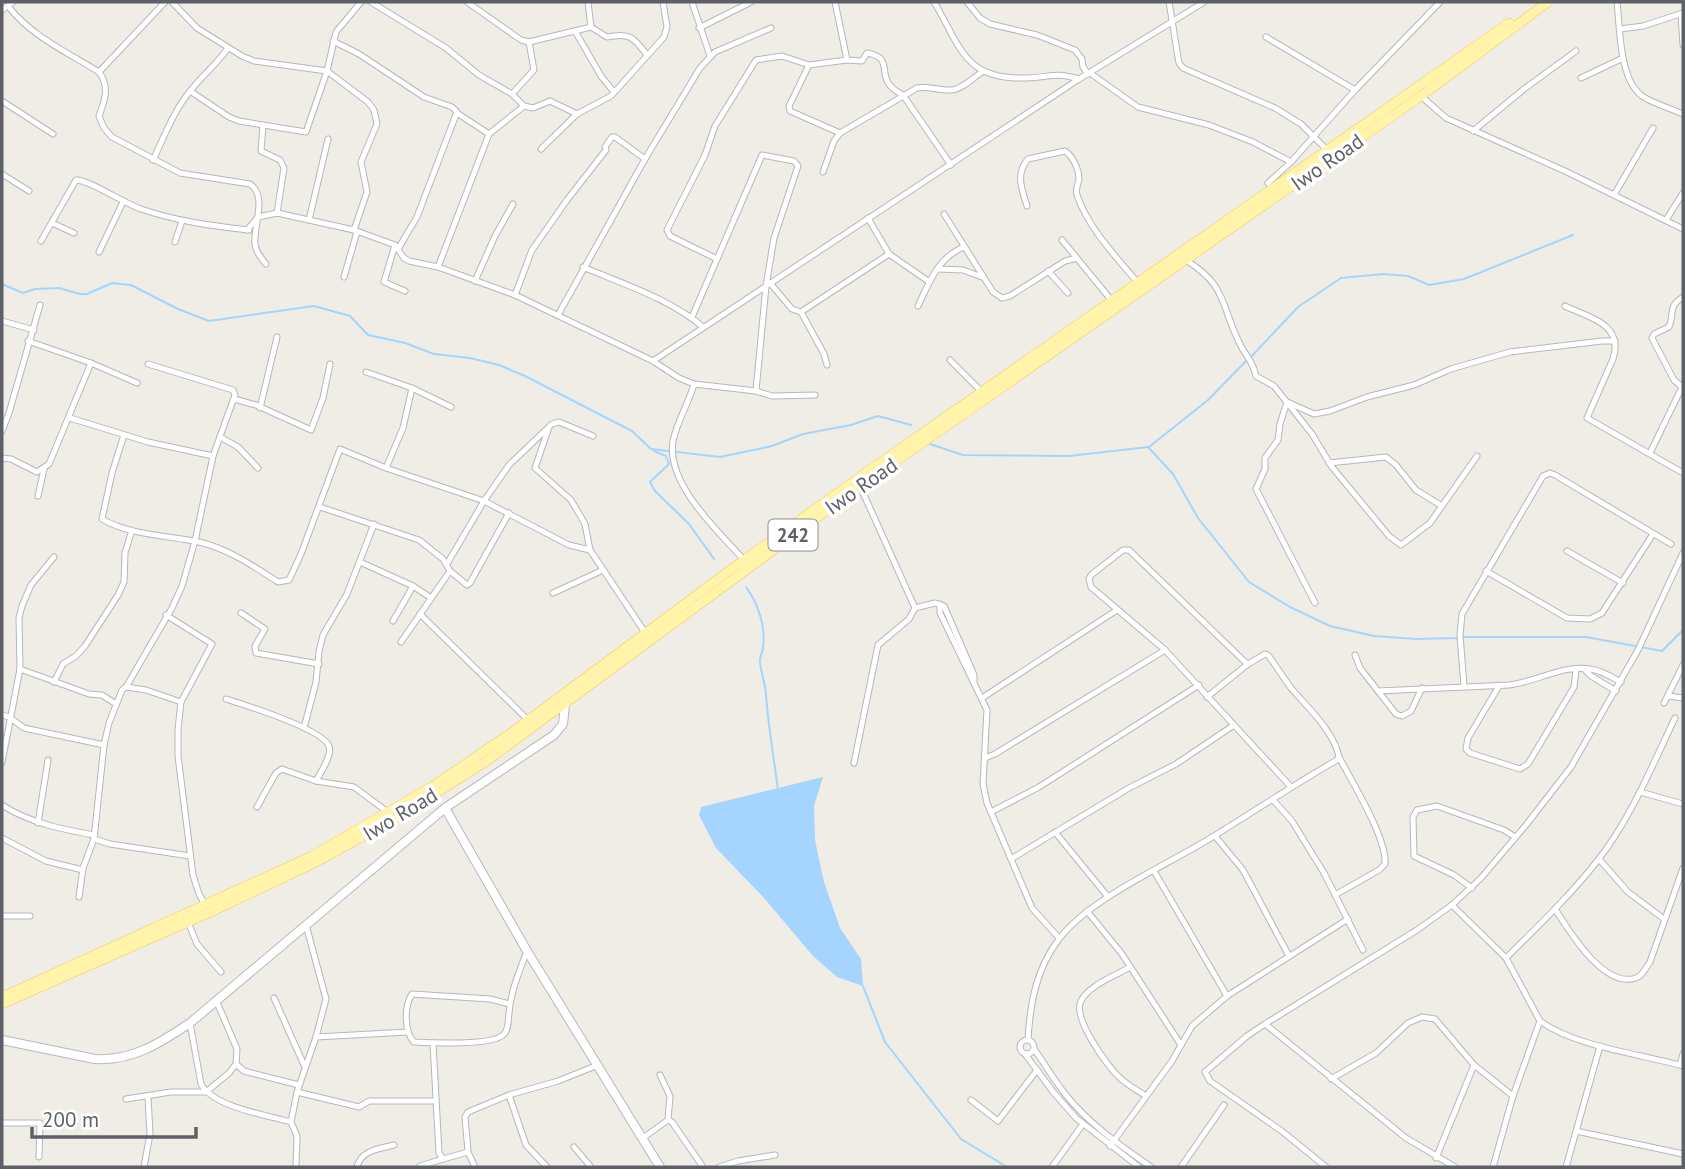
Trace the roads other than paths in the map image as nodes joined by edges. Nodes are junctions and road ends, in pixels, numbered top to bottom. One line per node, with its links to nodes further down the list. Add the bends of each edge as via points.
1 (165, 2): 38 (street)
2 (172, 2): 30 (street, via 197,28)
3 (361, 2): 27 (street)
4 (371, 2): 46 (street)
5 (467, 2): 28 (street)
6 (588, 2): 21 (street)
7 (663, 2): 32 (street, via 667,33)
8 (692, 2): 22 (street)
9 (751, 2): 22 (street)
10 (835, 2): 35 (street)
11 (934, 2): 39 (street, via 967,59)
12 (967, 2): 40 (street, via 989,24 1075,50)
13 (1169, 2): 20 (street)
14 (1204, 2): 20 (street)
15 (1440, 2): 44 (street)
16 (1617, 2): 24 (street)
17 (1541, 4): 48 (main road, Iwo Road / 242); 63 (main road, Iwo Road)
18 (7, 6): 38 (street, via 34,32)
19 (1682, 14): 24 (street); 29 (street)
20 (1173, 22): 40 (street); 60 (street, via 1184,68 1275,108)
21 (591, 27): 25 (street); 32 (street, via 607,37 629,36)
22 (699, 28): 33 (street)
23 (771, 28): 33 (street)
24 (1620, 29): 34 (street)
25 (575, 31): 28 (street); 45 (street)
26 (1266, 37): 44 (street)
27 (332, 41): 37 (street); 51 (street)
28 (529, 42): 46 (street, via 534,70)
29 (1683, 45)
30 (228, 48): 37 (street, via 254,61); 43 (street)
31 (1576, 51): 56 (street)
32 (648, 55): 45 (street)
33 (710, 56): 64 (street)
34 (1623, 58): 41 (street); 53 (street, via 1640,94)
35 (847, 60): 36 (street); 47 (street, via 862,61 867,53 879,57 890,89)
36 (809, 65): 57 (street, via 790,111); 99 (street, via 782,56 757,60 715,126 667,230 670,236)
37 (327, 71): 54 (street, via 307,132); 89 (street, via 358,93 376,116 376,131 361,162 367,192)
38 (99, 72): 65 (street, via 106,83 99,116 104,128)
39 (982, 72): 42 (street, via 1028,79 1061,74); 47 (street, via 958,88 924,87)
40 (1089, 74): 42 (street); 66 (street, via 1138,107 1209,125)
41 (1581, 78)
42 (1079, 79): 67 (street)
43 (190, 90): 54 (street, via 229,117); 65 (street)
44 (1355, 90): 60 (street)
45 (614, 92): 52 (street)
46 (512, 94): 50 (street)
47 (903, 95): 57 (street); 67 (street)
48 (1421, 96): 56 (street, via 1446,118); 100 (main road, Iwo Road / 242)
49 (2, 101): 58 (street)
50 (524, 106): 52 (street, via 550,102); 59 (street)
51 (457, 113): 59 (street); 94 (street, via 417,217)
52 (577, 114): 62 (street)
53 (1683, 114)
54 (264, 125): 78 (street, via 261,151 280,160 284,168)
55 (1653, 128): 74 (street)
56 (1473, 131): 74 (street)
57 (840, 133): 68 (street)
58 (53, 134)
59 (489, 135): 102 (street)
60 (1315, 136): 63 (street); 66 (street)
61 (328, 139): 82 (street)
62 (541, 149)
63 (1328, 151): 110 (main road, Iwo Road)
64 (645, 159): 103 (street); 114 (street, via 612,137 532,250)
65 (153, 160): 80 (street, via 180,173 253,185)
66 (1291, 162): 70 (street)
67 (951, 165): 81 (street)
68 (823, 172)
69 (4, 176): 71 (street); 72 (street)
70 (1268, 183)
71 (2, 185)
72 (29, 191)
73 (1683, 193): 83 (street)
74 (1614, 195): 83 (street)
75 (123, 202): 84 (street); 85 (street, via 76,180); 96 (street)
76 (513, 204): 108 (street)
77 (1027, 206): 110 (street, via 1019,180 1024,163 1065,151 1071,155 1078,173 1076,191 1086,214)
78 (277, 213): 80 (street); 82 (street)
79 (944, 214): 95 (street)
80 (258, 217): 87 (street); 88 (street)
81 (868, 218): 97 (street); 111 (street)
82 (309, 220): 89 (street)
83 (1666, 220): 86 (street)
84 (182, 221): 87 (street); 93 (street)
85 (52, 223): 90 (street); 91 (street)
86 (1683, 229)
87 (247, 230): 88 (street)
88 (256, 231): 101 (street, via 256,248)
89 (355, 231): 94 (street); 106 (street)
90 (74, 233)
91 (41, 240)
92 (1062, 240): 98 (street)
93 (175, 242)
94 (396, 247): 102 (street, via 410,261); 112 (street, via 384,282)
95 (964, 247): 104 (street, via 947,256); 107 (street)
96 (99, 252)
97 (890, 254): 109 (street); 120 (street)
98 (1077, 258): 105 (street); 116 (street)
99 (717, 260): 111 (street, via 762,155 794,161 798,166 774,238); 122 (street)
100 (1186, 260): 125 (main road, Iwo Road / 242); 145 (street, via 1204,271 1218,288 1256,376 1274,386)
101 (266, 264)
102 (438, 267): 108 (street)
103 (583, 267): 121 (street); 122 (street)
104 (938, 269): 107 (street); 109 (street)
105 (1048, 271): 107 (street, via 1002,298); 113 (street)
106 (344, 277)
107 (984, 278)
108 (475, 281): 114 (street)
109 (928, 281): 118 (street)
110 (1139, 284): 116 (main road, Iwo Road)
111 (768, 285): 120 (street); 124 (street); 141 (street)
112 (405, 291)
113 (1068, 293)
114 (515, 295): 121 (street)
115 (1683, 297): 139 (street, via 1674,303 1669,327 1653,338 1674,380)
116 (1112, 301): 125 (main road, Iwo Road)
117 (40, 305): 126 (street)
118 (918, 306)
119 (1565, 306): 129 (street, via 1608,327)
120 (801, 313): 135 (street)
121 (558, 315): 130 (street)
122 (692, 317): 124 (street)
123 (2, 321): 126 (street)
124 (704, 327): 130 (street)
125 (1080, 329): 142 (main road, Iwo Road); 165 (main road, Iwo Road / 242)
126 (34, 330): 128 (street)
127 (277, 337): 147 (street)
128 (28, 341): 132 (street); 150 (street)
129 (1615, 341): 145 (street, via 1510,352 1314,414); 156 (street, via 1613,359 1587,418)
130 (653, 360): 138 (street)
131 (950, 360): 142 (street)
132 (91, 363): 137 (street); 148 (street)
133 (148, 364): 144 (street, via 230,389)
134 (330, 364): 147 (street, via 324,398 311,430)
135 (827, 365)
136 (366, 372): 140 (street)
137 (136, 383)
138 (694, 384): 141 (street); 180 (street, via 673,441 674,468 713,526)
139 (1683, 386): 156 (street)
140 (412, 388): 146 (street); 162 (street, via 404,428)
141 (756, 391): 143 (street, via 772,396)
142 (982, 392): 180 (main road, Iwo Road)
143 (815, 395)
144 (234, 399): 147 (street); 153 (street)
145 (1287, 402): 160 (street); 190 (street, via 1278,440 1265,458 1256,489)
146 (451, 407)
147 (260, 408)
148 (70, 418): 151 (street); 163 (street)
149 (548, 430): 152 (street, via 556,421); 154 (street); 155 (street)
150 (2, 431)
151 (124, 435): 157 (street); 172 (street, via 102,518)
152 (593, 436)
153 (220, 438): 157 (street); 161 (street, via 238,447)
154 (531, 444): 155 (street); 167 (street, via 509,465)
155 (541, 448): 176 (street, via 535,468 571,500 585,524)
156 (1650, 453): 164 (street)
157 (213, 456): 174 (street)
158 (1477, 456): 168 (street)
159 (2, 458): 163 (street, via 34,471)
160 (1329, 463): 168 (street, via 1386,457 1416,490); 168 (street, via 1401,545 1430,523)
161 (258, 468)
162 (386, 468): 167 (street); 169 (street, via 340,449)
163 (44, 469): 166 (street)
164 (1683, 473)
165 (860, 486): 191 (street); 203 (main road, Iwo Road / 242)
166 (38, 496)
167 (484, 501): 170 (street); 182 (street)
168 (1442, 506)
169 (320, 507): 171 (street); 174 (street, via 284,582 239,557)
170 (509, 513): 176 (street, via 569,545); 184 (street, via 470,583)
171 (373, 524): 181 (street); 182 (street, via 419,540)
172 (132, 530): 174 (street); 209 (street, via 118,595 85,646 63,664)
173 (1653, 534): 175 (street); 185 (street, via 1555,475 1546,474); 186 (street)
174 (195, 541): 195 (street, via 182,586)
175 (1671, 544)
176 (590, 550): 183 (street)
177 (1567, 551): 186 (street)
178 (1683, 553): 210 (street)
179 (54, 558): 205 (street, via 31,585 19,618)
180 (744, 560): 197 (main road, Iwo Road)
181 (360, 562): 187 (street); 201 (street, via 323,635)
182 (447, 564): 184 (street)
183 (603, 570): 188 (street); 197 (street)
184 (450, 571): 189 (street)
185 (1486, 571): 186 (street, via 1574,620 1602,613); 213 (street, via 1462,614)
186 (1623, 583)
187 (413, 586): 189 (street); 196 (street)
188 (553, 593)
189 (431, 598): 194 (street)
190 (1315, 603)
191 (915, 608): 221 (street, via 944,606); 240 (street, via 909,619 878,645)
192 (1116, 610): 199 (street); 202 (street, via 1091,587 1089,579 1123,550 1129,550); 221 (street)
193 (241, 613): 201 (street, via 265,629 256,653)
194 (420, 614): 198 (street); 231 (street)
195 (166, 615): 215 (street); 224 (street, via 212,643)
196 (393, 621)
197 (646, 634): 203 (main road, Iwo Road)
198 (401, 642)
199 (1165, 650): 212 (street); 237 (street)
200 (1355, 655): 217 (street)
201 (319, 664): 233 (street)
202 (1248, 664): 220 (street); 236 (street, via 1268,655 1317,717)
203 (611, 665): 227 (main road, Iwo Road / 242); 231 (main road, Iwo Road)
204 (1683, 665): 219 (street)
205 (20, 669): 209 (street); 229 (street)
206 (1576, 670): 207 (street); 214 (street); 214 (street, via 1574,687 1523,768 1466,749 1468,737)
207 (1585, 670): 208 (street); 211 (street)
208 (1608, 675): 210 (street); 211 (street)
209 (54, 682): 226 (street, via 102,695)
210 (1621, 682): 218 (street)
211 (1604, 684): 218 (street)
212 (1199, 685): 220 (street); 249 (street, via 1039,787)
213 (1464, 686): 214 (street); 216 (street)
214 (1499, 686)
215 (127, 687): 224 (street); 226 (street)
216 (1422, 688): 217 (street); 217 (street, via 1411,710 1402,716 1391,710)
217 (1378, 691)
218 (1616, 691): 255 (street, via 1571,768)
219 (1668, 696): 222 (street); 225 (street)
220 (1207, 697): 232 (street)
221 (982, 698): 237 (street, via 988,716)
222 (1683, 698)
223 (226, 699): 233 (street)
224 (181, 702): 257 (street, via 178,755)
225 (1664, 703)
226 (116, 704): 234 (street)
227 (565, 704): 248 (street, via 563,724 554,734); 275 (main road, Iwo Road / 242, via 405,813 316,862)
228 (2, 715): 229 (street)
229 (9, 718): 234 (street, via 23,728); 235 (street)
230 (1675, 718): 243 (street)
231 (528, 720): 250 (main road, Iwo Road)
232 (1234, 725): 242 (street); 252 (street, via 1176,764)
233 (304, 728): 241 (street, via 330,748)
234 (104, 745): 254 (street)
235 (4, 747): 239 (street)
236 (1339, 757): 242 (street); 264 (street, via 1386,858 1379,870)
237 (985, 758): 249 (street, via 984,792)
238 (48, 760): 251 (street)
239 (2, 762)
240 (854, 764)
241 (316, 781): 247 (street, via 278,770); 250 (street, via 354,787)
242 (1291, 787): 244 (street)
243 (1640, 792): 245 (street); 259 (street)
244 (1273, 800): 253 (street); 264 (street, via 1292,821)
245 (1683, 804)
246 (2, 805): 251 (street)
247 (257, 807)
248 (445, 808): 276 (street); 280 (street)
249 (991, 812): 258 (street)
250 (389, 813): 268 (main road, Iwo Road)
251 (38, 822): 254 (street)
252 (1055, 832): 258 (street); 266 (street)
253 (1215, 836): 262 (street); 281 (street, via 1243,870)
254 (94, 837): 257 (street, via 110,844); 261 (street)
255 (1515, 837): 263 (street); 263 (street, via 1437,806 1417,810 1413,817 1414,856)
256 (2, 838): 261 (street, via 46,861)
257 (190, 856): 268 (street)
258 (1011, 859): 277 (street, via 1032,908)
259 (1599, 859): 269 (street); 274 (street, via 1628,892)
260 (1683, 868): 274 (street)
261 (83, 870): 265 (street)
262 (1154, 871): 266 (street); 285 (street)
263 (1472, 888): 267 (street)
264 (1335, 895): 273 (street)
265 (79, 897)
266 (1108, 897): 270 (street)
267 (1452, 905): 282 (street); 293 (street)
268 (206, 906): 278 (main road, Iwo Road)
269 (1555, 909): 274 (street, via 1587,955 1624,978 1642,974); 282 (street)
270 (1087, 911): 277 (street); 283 (street)
271 (2, 916): 272 (street)
272 (30, 916)
273 (1348, 919): 279 (street); 281 (street)
274 (1664, 919)
275 (188, 922): 278 (main road, Iwo Road / 242); 284 (street, via 197,944)
276 (306, 925): 288 (street); 295 (street, via 326,999)
277 (1059, 938): 297 (street, via 1038,974)
278 (124, 946): 286 (main road, Iwo Road); 289 (main road, Iwo Road / 242)
279 (1363, 950)
280 (527, 951): 290 (street); 305 (street)
281 (1289, 956): 285 (street)
282 (1506, 958): 291 (street)
283 (1130, 967): 299 (street); 316 (street, via 1092,990 1079,1007 1084,1026 1112,1070)
284 (221, 972)
285 (1227, 996): 299 (street, via 1192,1026)
286 (2, 997)
287 (274, 998): 307 (street)
288 (216, 1000): 292 (street); 304 (street, via 237,1049)
289 (2, 1004)
290 (510, 1004): 294 (street, via 412,994 407,1005); 298 (street, via 507,1029 501,1037)
291 (1540, 1021): 300 (street); 317 (street)
292 (190, 1023): 296 (street, via 135,1055 109,1060); 313 (street)
293 (1265, 1024): 311 (street); 351 (street, via 1209,1068 1206,1077)
294 (408, 1032): 295 (street); 298 (street, via 414,1042)
295 (316, 1037): 307 (street)
296 (2, 1040)
297 (1028, 1040): 301 (street); 302 (street, via 1020,1048)
298 (433, 1043): 320 (street)
299 (1181, 1045): 316 (street)
300 (1600, 1046): 308 (street); 326 (street)
301 (1034, 1049): 302 (street); 328 (street, via 1066,1096)
302 (1026, 1054): 309 (street)
303 (1683, 1054): 308 (street)
304 (236, 1064): 312 (street, via 244,1071); 313 (street)
305 (598, 1065): 314 (street); 327 (street)
306 (1474, 1065): 311 (street, via 1440,1023 1422,1017 1408,1023 1376,1053); 317 (street); 335 (street)
307 (304, 1066): 312 (street)
308 (1681, 1066)
309 (1037, 1070): 319 (street, via 1000,1120); 325 (street)
310 (660, 1075): 322 (street, via 670,1096)
311 (1331, 1079): 335 (street)
312 (298, 1088): 320 (street, via 359,1107 369,1101); 323 (street)
313 (206, 1092): 315 (street); 323 (street)
314 (509, 1095): 331 (street, via 468,1112); 342 (street, via 526,1145)
315 (148, 1096): 318 (street); 338 (street, via 150,1134)
316 (1146, 1096): 328 (street)
317 (1513, 1096): 353 (street)
318 (126, 1099)
319 (971, 1100)
320 (435, 1101): 336 (street)
321 (1223, 1105): 350 (street)
322 (668, 1120): 327 (street); 345 (street)
323 (290, 1122): 339 (street, via 297,1136)
324 (2, 1123): 334 (street, via 40,1124)
325 (1083, 1124): 328 (street); 347 (street)
326 (1576, 1131): 332 (street); 354 (street)
327 (643, 1138): 344 (street)
328 (1112, 1143): 348 (street); 349 (street)
329 (394, 1145): 340 (street, via 364,1154)
330 (575, 1147): 343 (street)
331 (468, 1152): 336 (street); 341 (street)
332 (1683, 1154)
333 (775, 1155): 346 (street)
334 (39, 1157)
335 (1436, 1158): 352 (street)
336 (443, 1159): 337 (street)
337 (420, 1166)
338 (144, 1167)
339 (296, 1167)
340 (357, 1167)
341 (475, 1167)
342 (547, 1167)
343 (591, 1167)
344 (660, 1167)
345 (703, 1167)
346 (719, 1167)
347 (1052, 1167)
348 (1139, 1167)
349 (1151, 1167)
350 (1181, 1167)
351 (1326, 1167)
352 (1455, 1167)
353 (1493, 1167)
354 (1566, 1167)

